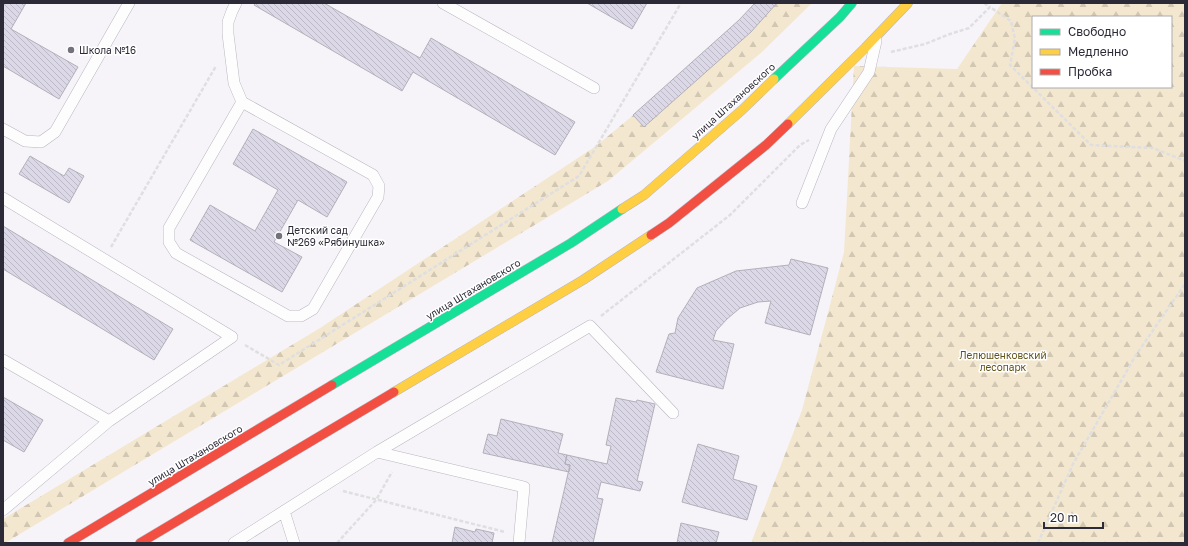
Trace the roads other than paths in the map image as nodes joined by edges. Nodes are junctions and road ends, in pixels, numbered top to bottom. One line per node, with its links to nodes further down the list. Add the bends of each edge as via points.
1 (129, 3): 9 (lane, via 56,132 41,142 25,141)
2 (236, 3): 8 (lane, via 228,22 234,83)
3 (443, 3): 7 (lane)
4 (852, 3): 19 (main road, улица Штахановского, via 742,110 644,195 571,244)
5 (908, 3): 6 (main road)
6 (878, 35): 11 (lane, via 869,72 831,129); 20 (main road, via 766,145 669,224 583,280)
7 (594, 88)
8 (242, 102): 8 (lane, via 170,228 170,242 176,253 288,316 301,316 313,309 378,198 379,186 373,175)
9 (3, 128)
10 (3, 198): 14 (lane, via 232,337)
11 (802, 203)
12 (3, 360): 14 (lane)
13 (673, 413): 15 (lane, via 590,326)
14 (109, 422): 16 (lane)
15 (377, 452): 17 (lane); 18 (lane, via 524,487)
16 (3, 510)
17 (284, 511): 21 (lane); 22 (lane)
18 (519, 539)
19 (68, 543)
20 (140, 543)
21 (234, 543)
22 (294, 543)

